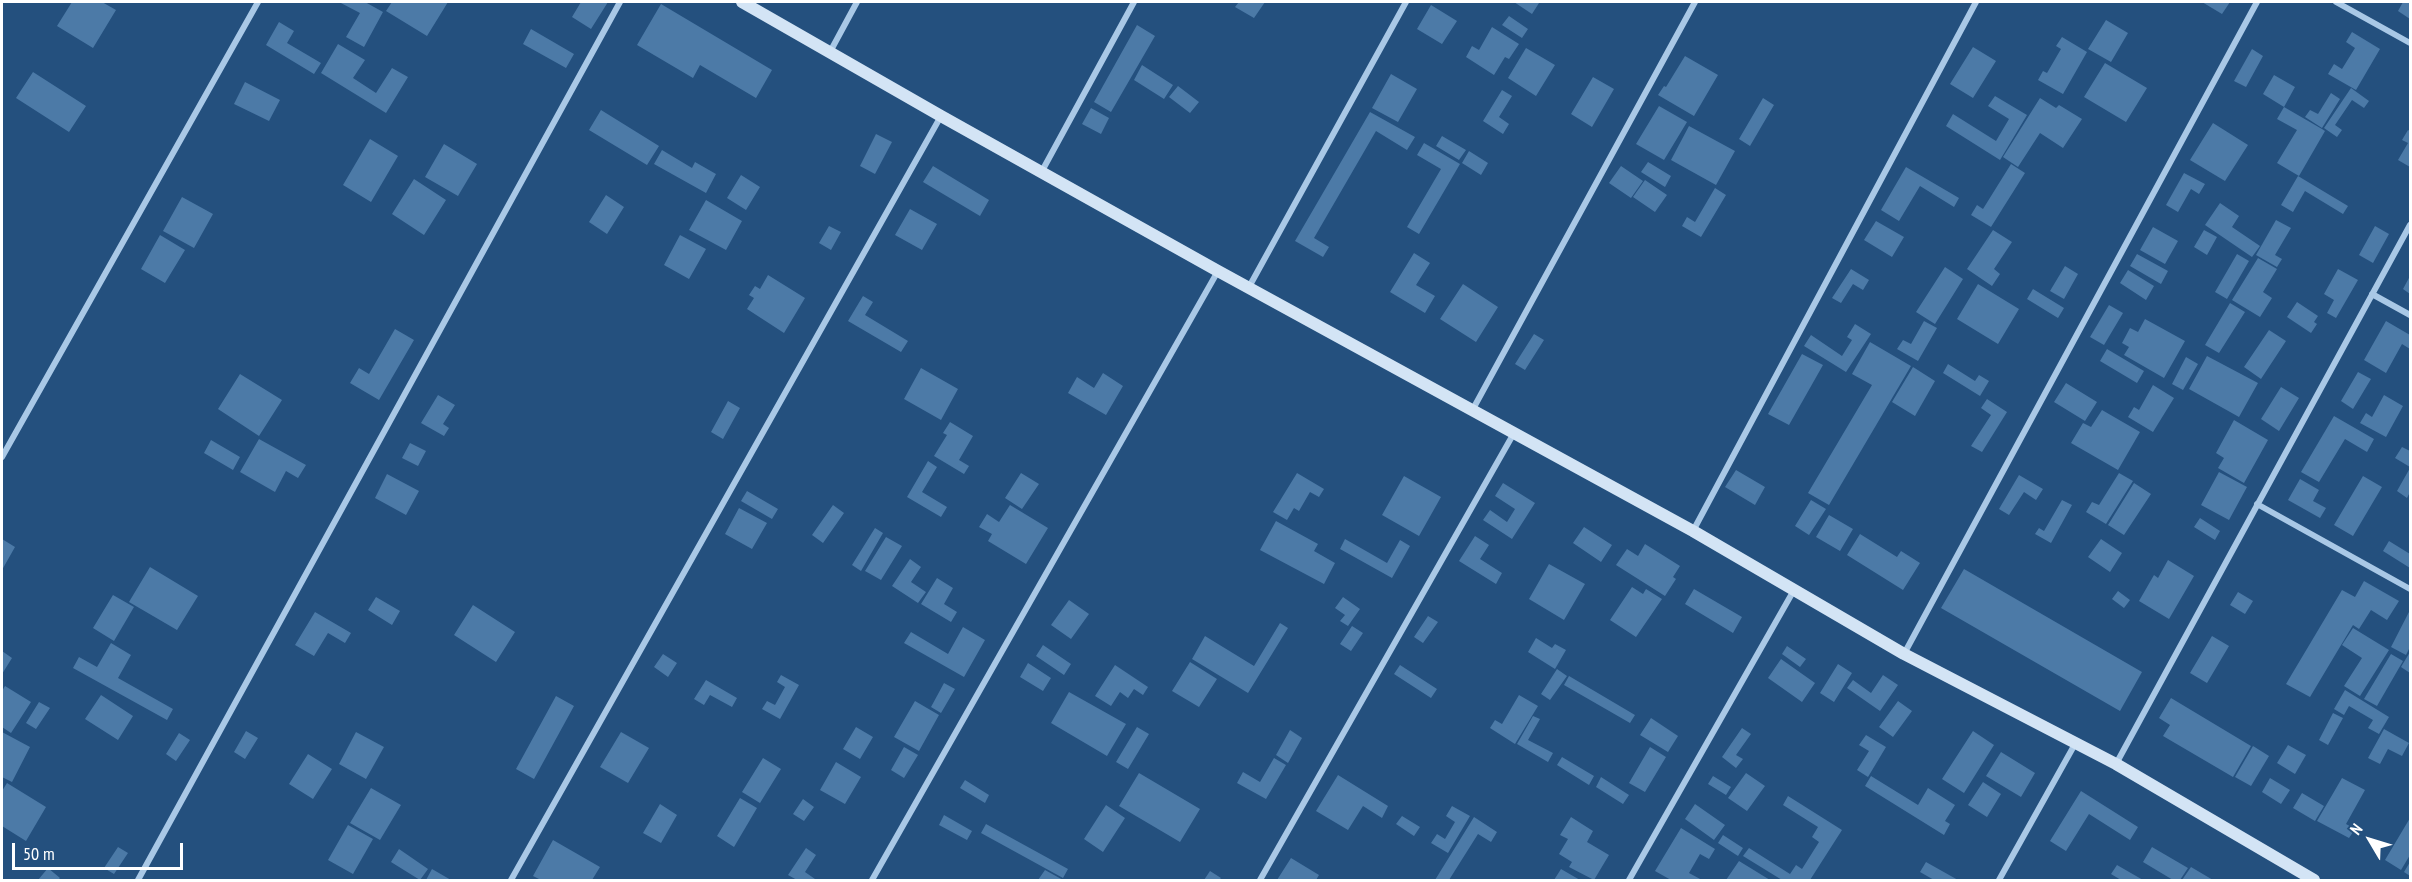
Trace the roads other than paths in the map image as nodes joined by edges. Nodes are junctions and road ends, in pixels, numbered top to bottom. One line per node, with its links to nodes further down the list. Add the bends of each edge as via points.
1 (258, 2): 22 (street)
2 (620, 2): 30 (street)
3 (742, 2): 12 (main road)
4 (857, 2): 12 (street)
5 (1134, 2): 14 (street)
6 (1406, 2): 17 (street)
7 (1695, 2): 20 (street)
8 (1976, 2): 24 (street)
9 (2257, 2): 27 (street)
10 (2336, 2): 11 (street)
11 (2410, 43)
12 (830, 52): 13 (main road)
13 (941, 116): 14 (main road); 31 (street)
14 (1042, 171): 16 (main road)
15 (2410, 225): 18 (street)
16 (1218, 271): 17 (main road); 32 (street)
17 (1249, 288): 20 (main road)
18 (2372, 294): 19 (street); 23 (street)
19 (2410, 315)
20 (1473, 410): 21 (main road)
21 (1514, 433): 24 (main road); 33 (street)
22 (2, 457)
23 (2257, 504): 25 (street); 29 (street)
24 (1693, 531): 26 (main road)
25 (2410, 589)
26 (1794, 590): 27 (main road); 34 (street)
27 (1904, 654): 28 (main road)
28 (2075, 744): 29 (main road); 35 (street)
29 (2116, 764): 36 (main road)
30 (138, 880)
31 (511, 880)
32 (872, 880)
33 (1260, 880)
34 (1629, 880)
35 (1999, 880)
36 (2314, 880)

